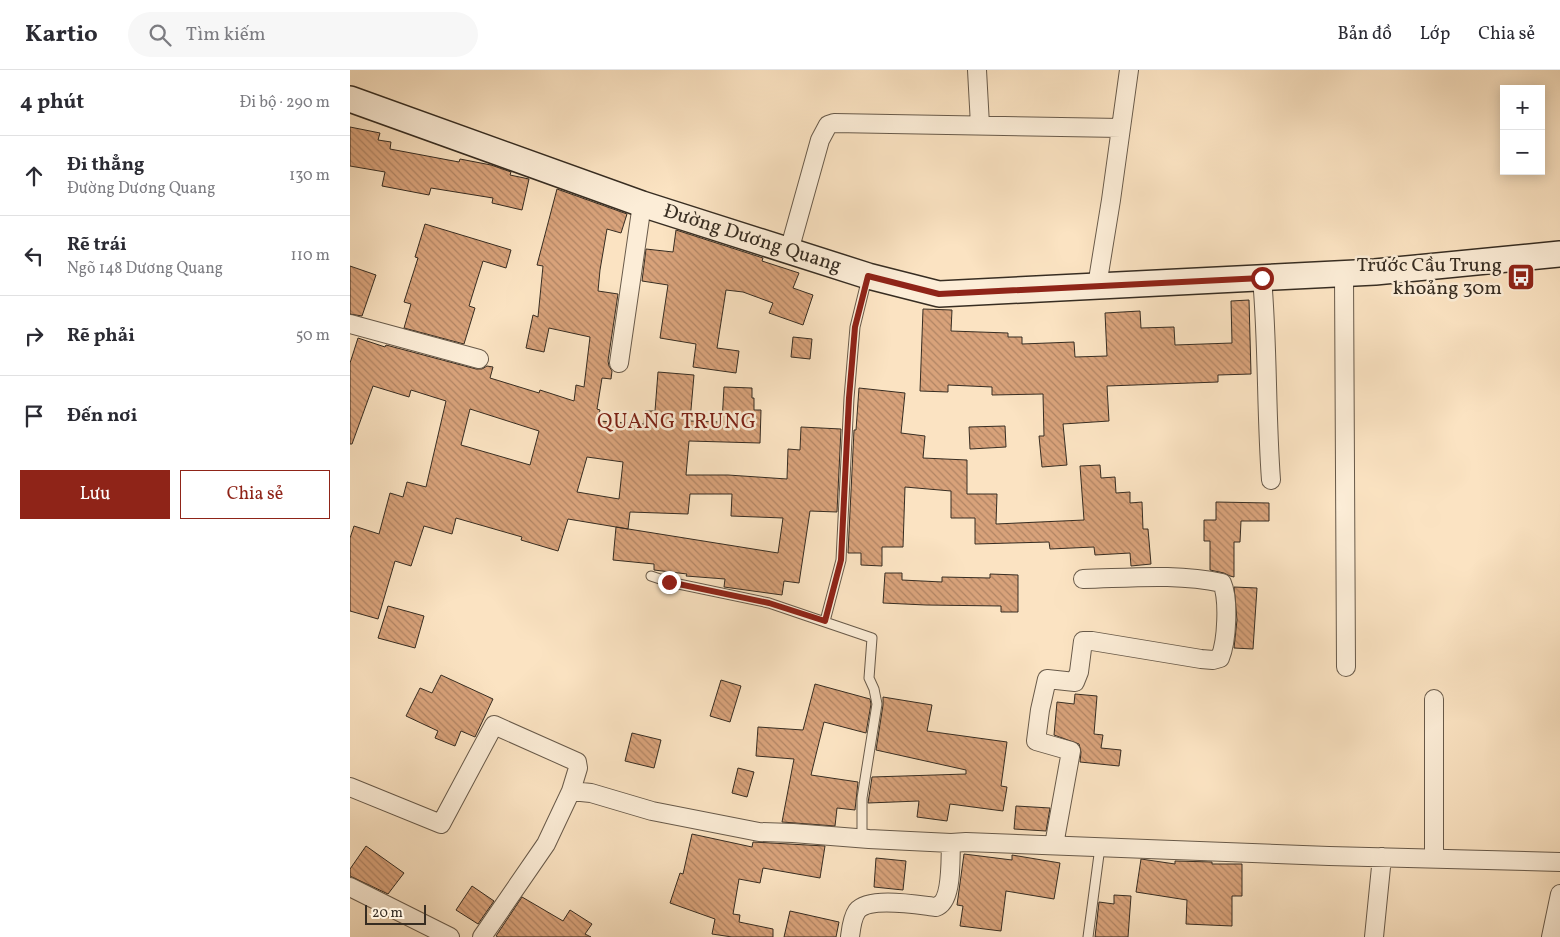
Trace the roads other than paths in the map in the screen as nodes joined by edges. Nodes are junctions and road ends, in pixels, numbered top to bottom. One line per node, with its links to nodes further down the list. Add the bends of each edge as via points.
1 (977, 70): 4 (street)
2 (1129, 70): 5 (street)
3 (350, 99): 6 (street, Đường Dương Quang)
4 (980, 125): 5 (street); 7 (street, via 840,122 828,125 814,159)
5 (1121, 128): 12 (street)
6 (642, 204): 7 (street, Đường Dương Quang); 15 (street)
7 (789, 251): 10 (street, Đường Dương Quang)
8 (1560, 254): 9 (street, Đường Dương Quang)
9 (1344, 274): 11 (street, Đường Dương Quang); 20 (street)
10 (868, 276): 12 (street, Đường Dương Quang, via 939,294); 19 (lane, via 855,327 841,560)
11 (1262, 278): 12 (street, Đường Dương Quang); 16 (street)
12 (1098, 286)
13 (350, 324): 14 (street)
14 (479, 359)
15 (619, 364)
16 (1271, 480)
17 (651, 576): 19 (lane, via 769,603)
18 (1083, 579): 26 (street, via 1162,578 1222,583 1227,602 1224,646 1220,658 1207,660 1083,642 1075,682 1047,679 1036,741 1071,751)
19 (825, 621): 24 (lane, via 872,638 869,678 877,704 862,798)
20 (1346, 667)
21 (1434, 699): 29 (street)
22 (350, 787): 23 (street, via 441,824 494,725 577,762)
23 (570, 791): 24 (street, via 591,793 652,811 758,832); 34 (street, via 546,844)
24 (862, 839): 25 (street)
25 (951, 843): 26 (street); 35 (street, via 948,888 941,905 876,902 866,905 854,916)
26 (1054, 846): 27 (street)
27 (1100, 847): 28 (street); 36 (lane)
28 (1382, 857): 29 (street); 37 (street)
29 (1434, 859): 30 (street)
30 (1560, 862)
31 (350, 887): 33 (street)
32 (1560, 894): 38 (street)
33 (450, 937)
34 (482, 937)
35 (850, 937)
36 (1088, 937)
37 (1374, 937)
38 (1551, 937)

